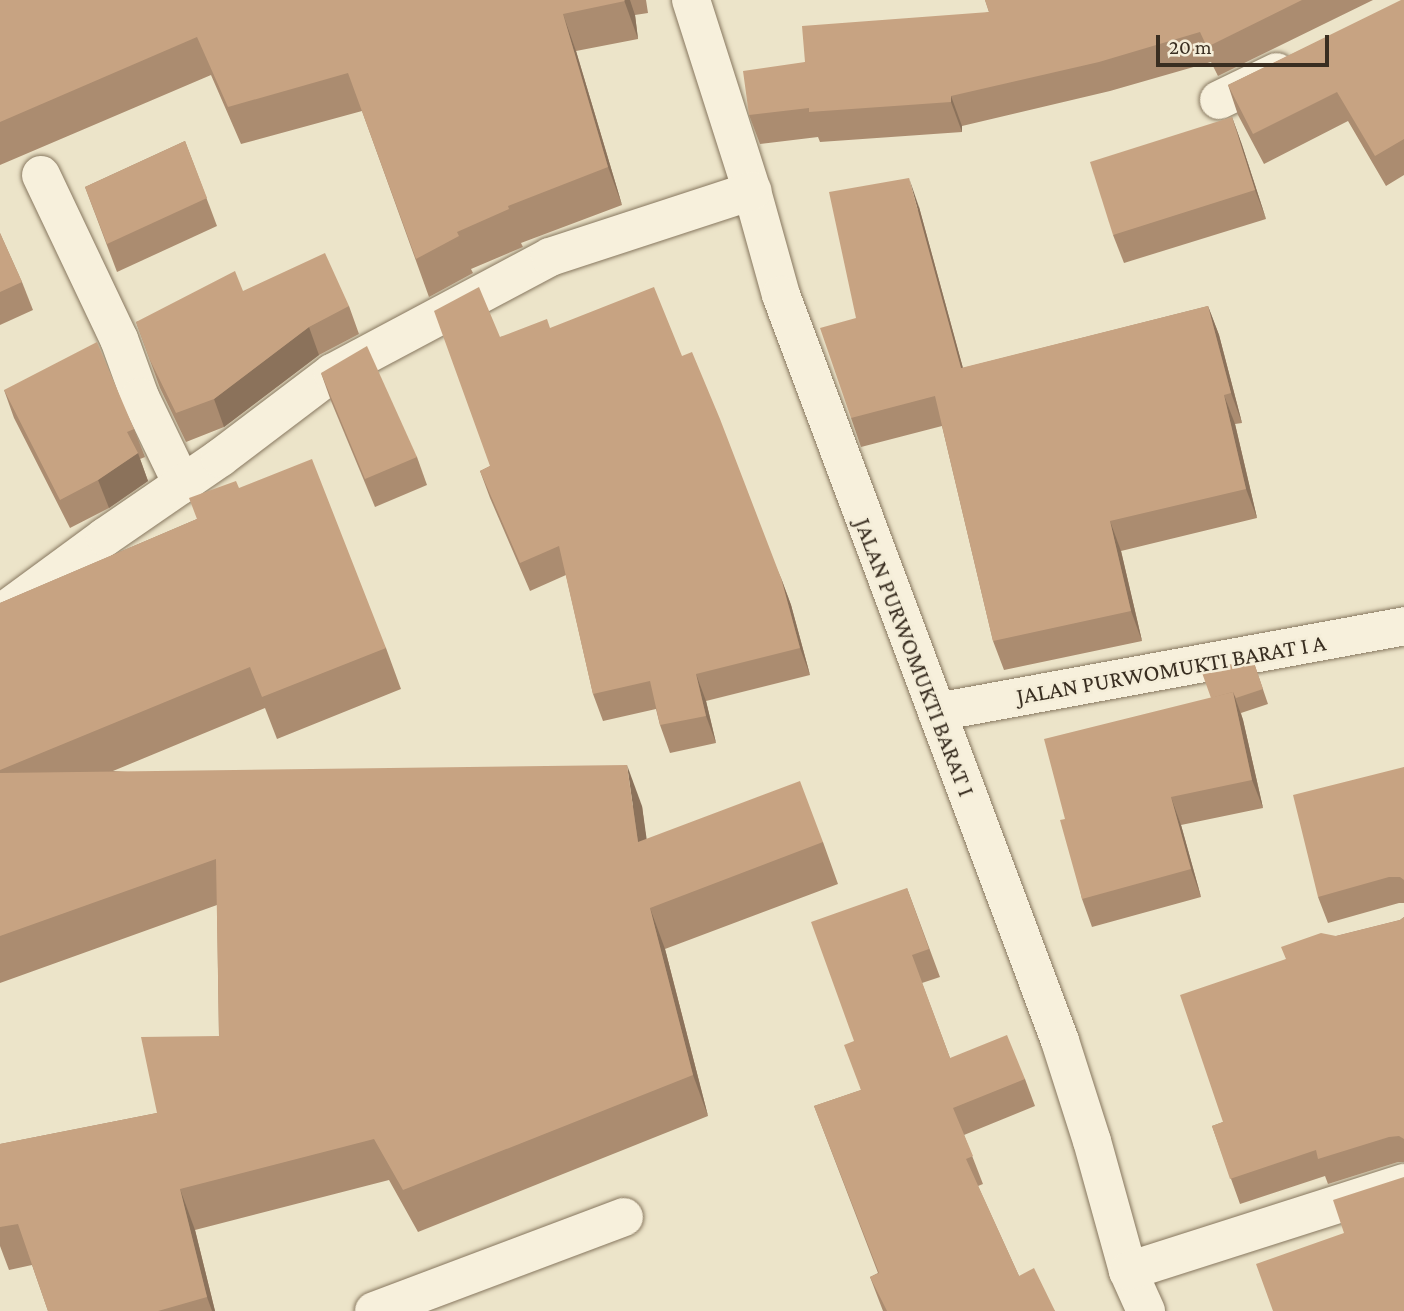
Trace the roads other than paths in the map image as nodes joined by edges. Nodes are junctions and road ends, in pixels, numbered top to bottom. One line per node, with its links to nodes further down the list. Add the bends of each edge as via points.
1 (691, 0): 5 (street, JALAN PURWOMUKTI BARAT I)
2 (1306, 57): 3 (street)
3 (1219, 100)
4 (41, 175): 6 (street)
5 (752, 191): 6 (street, via 550,257 332,373); 9 (street, JALAN PURWOMUKTI BARAT I, via 781,295)
6 (182, 484): 7 (street)
7 (0, 614)
8 (1404, 626): 9 (street, JALAN PURWOMUKTI BARAT I A)
9 (937, 712): 12 (street, JALAN PURWOMUKTI BARAT I, via 1060,1041)
10 (1404, 1183): 12 (street)
11 (624, 1217): 13 (street)
12 (1128, 1272): 14 (street, JALAN PURWOMUKTI BARAT I)
13 (374, 1311)
14 (1146, 1311)

